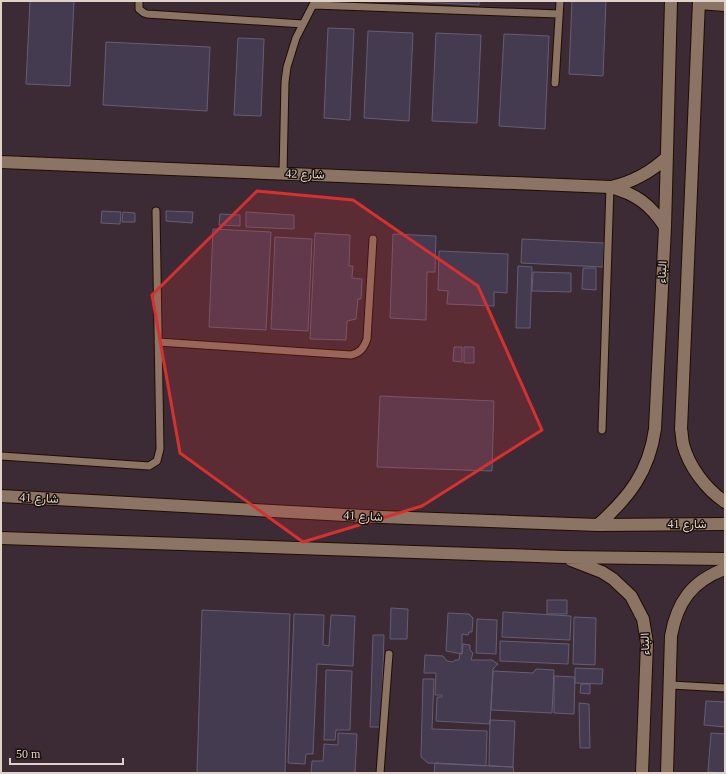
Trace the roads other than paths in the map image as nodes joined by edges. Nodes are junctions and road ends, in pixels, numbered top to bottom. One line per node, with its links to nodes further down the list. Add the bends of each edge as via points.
1 (139, 1): 8 (lane, via 139,9 147,14)
2 (560, 1): 7 (lane)
3 (671, 1): 10 (street, البناء)
4 (699, 2): 6 (street); 21 (street, via 681,429 683,444 695,470)
5 (315, 3): 7 (lane); 8 (lane)
6 (725, 5)
7 (559, 14): 9 (lane)
8 (303, 24): 12 (lane, via 287,67)
9 (555, 83)
10 (667, 157): 13 (street, شارع 42, via 646,174); 15 (street, البناء)
11 (1, 162): 12 (street, شارع 42)
12 (282, 173): 13 (street, شارع 42)
13 (610, 187): 15 (street, شارع 42, via 630,194 647,205); 18 (lane)
14 (156, 211): 17 (lane)
15 (664, 226): 23 (street, البناء, via 654,443 638,481 621,503)
16 (373, 239): 17 (lane, via 367,339 356,354)
17 (158, 342): 19 (lane, via 160,448 157,461 149,466)
18 (602, 430)
19 (1, 456)
20 (1, 496): 23 (street, شارع 41, via 382,517)
21 (725, 502)
22 (725, 524): 23 (street, شارع 41)
23 (598, 525)
24 (1, 538): 25 (street)
25 (564, 557): 26 (street); 32 (street, البناء, via 613,579 631,596 643,619 647,643)
26 (725, 559)
27 (725, 569): 29 (street, via 711,574 700,582 684,600 678,612 671,636)
28 (389, 654): 31 (lane)
29 (671, 685): 30 (lane); 33 (street)
30 (725, 688)
31 (380, 773)
32 (642, 773)
33 (668, 773)

